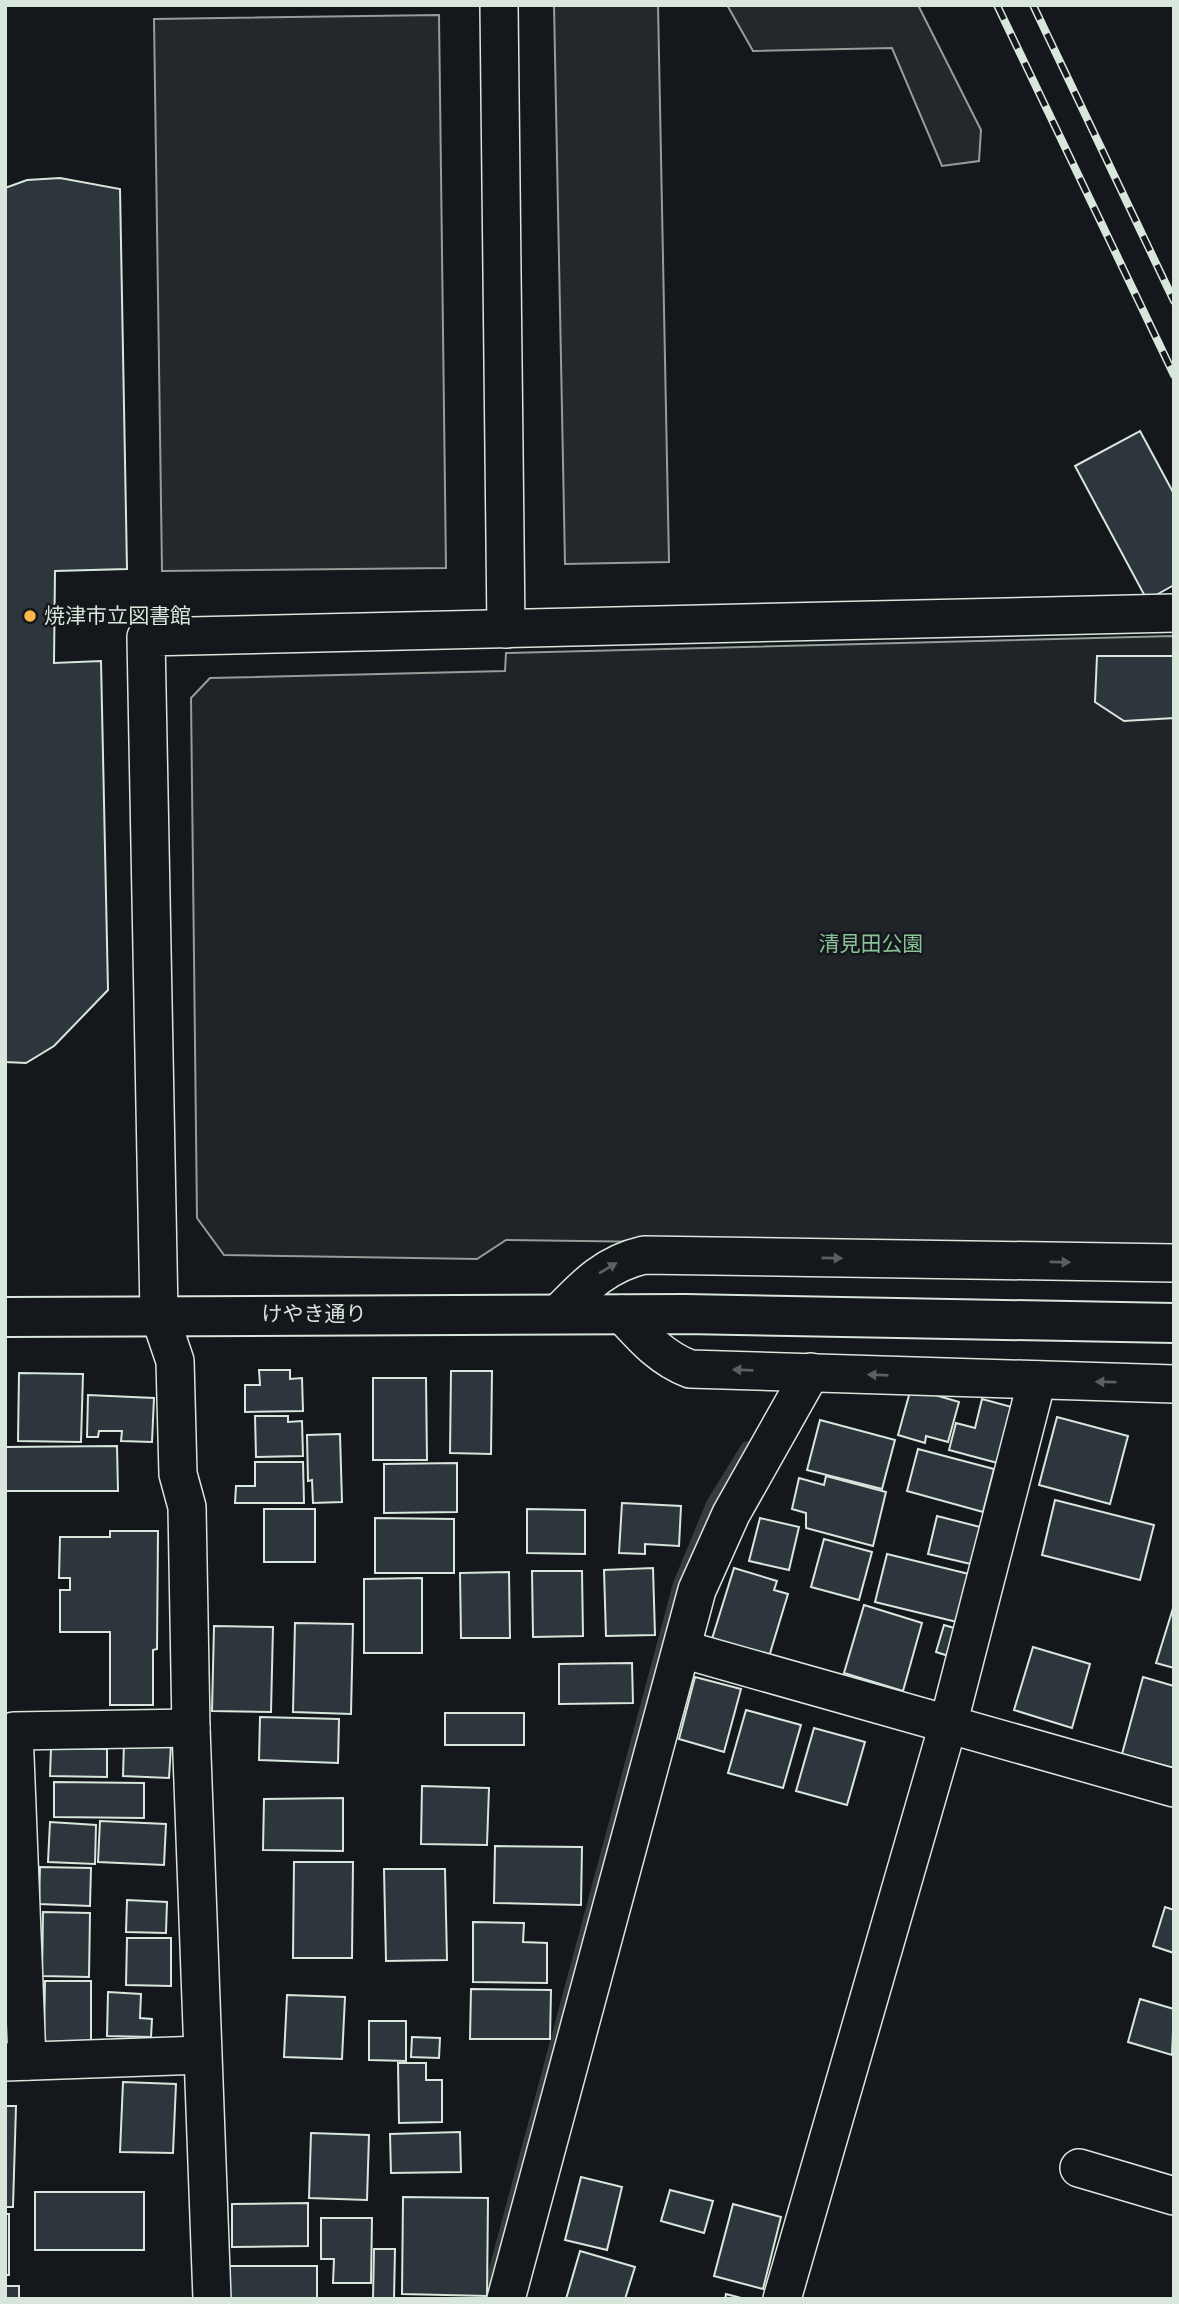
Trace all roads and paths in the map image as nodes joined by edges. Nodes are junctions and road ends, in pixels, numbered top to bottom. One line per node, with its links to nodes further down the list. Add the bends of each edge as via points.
1 (499, 5): 3 (street)
2 (1174, 613): 3 (street)
3 (506, 629): 5 (street, via 146,637)
4 (1174, 1263): 6 (street, one-way to 4, via 599,1272 644,1255)
5 (159, 1314): 6 (street, けやき通り); 8 (street, けやき通り); 15 (street, via 175,1361 178,1474 187,1507)
6 (558, 1314): 7 (street, けやき通り)
7 (622, 1314): 9 (street, けやき通り); 10 (street, one-way to 7, via 690,1369 655,1349)
8 (5, 1317)
9 (1174, 1323)
10 (811, 1372): 11 (street, one-way to 10); 13 (street, via 731,1514 697,1590)
11 (1037, 1380): 12 (street, one-way to 11); 14 (street)
12 (1174, 1384)
13 (682, 1649): 14 (street); 22 (street)
14 (948, 1725): 16 (street); 23 (street)
15 (191, 1728): 17 (street); 18 (street, via 14,1731)
16 (1174, 1788)
17 (202, 2055): 18 (street); 21 (street)
18 (16, 2062)
19 (1079, 2168): 20 (street)
20 (1174, 2196)
21 (212, 2299)
22 (506, 2299)
23 (782, 2299)

